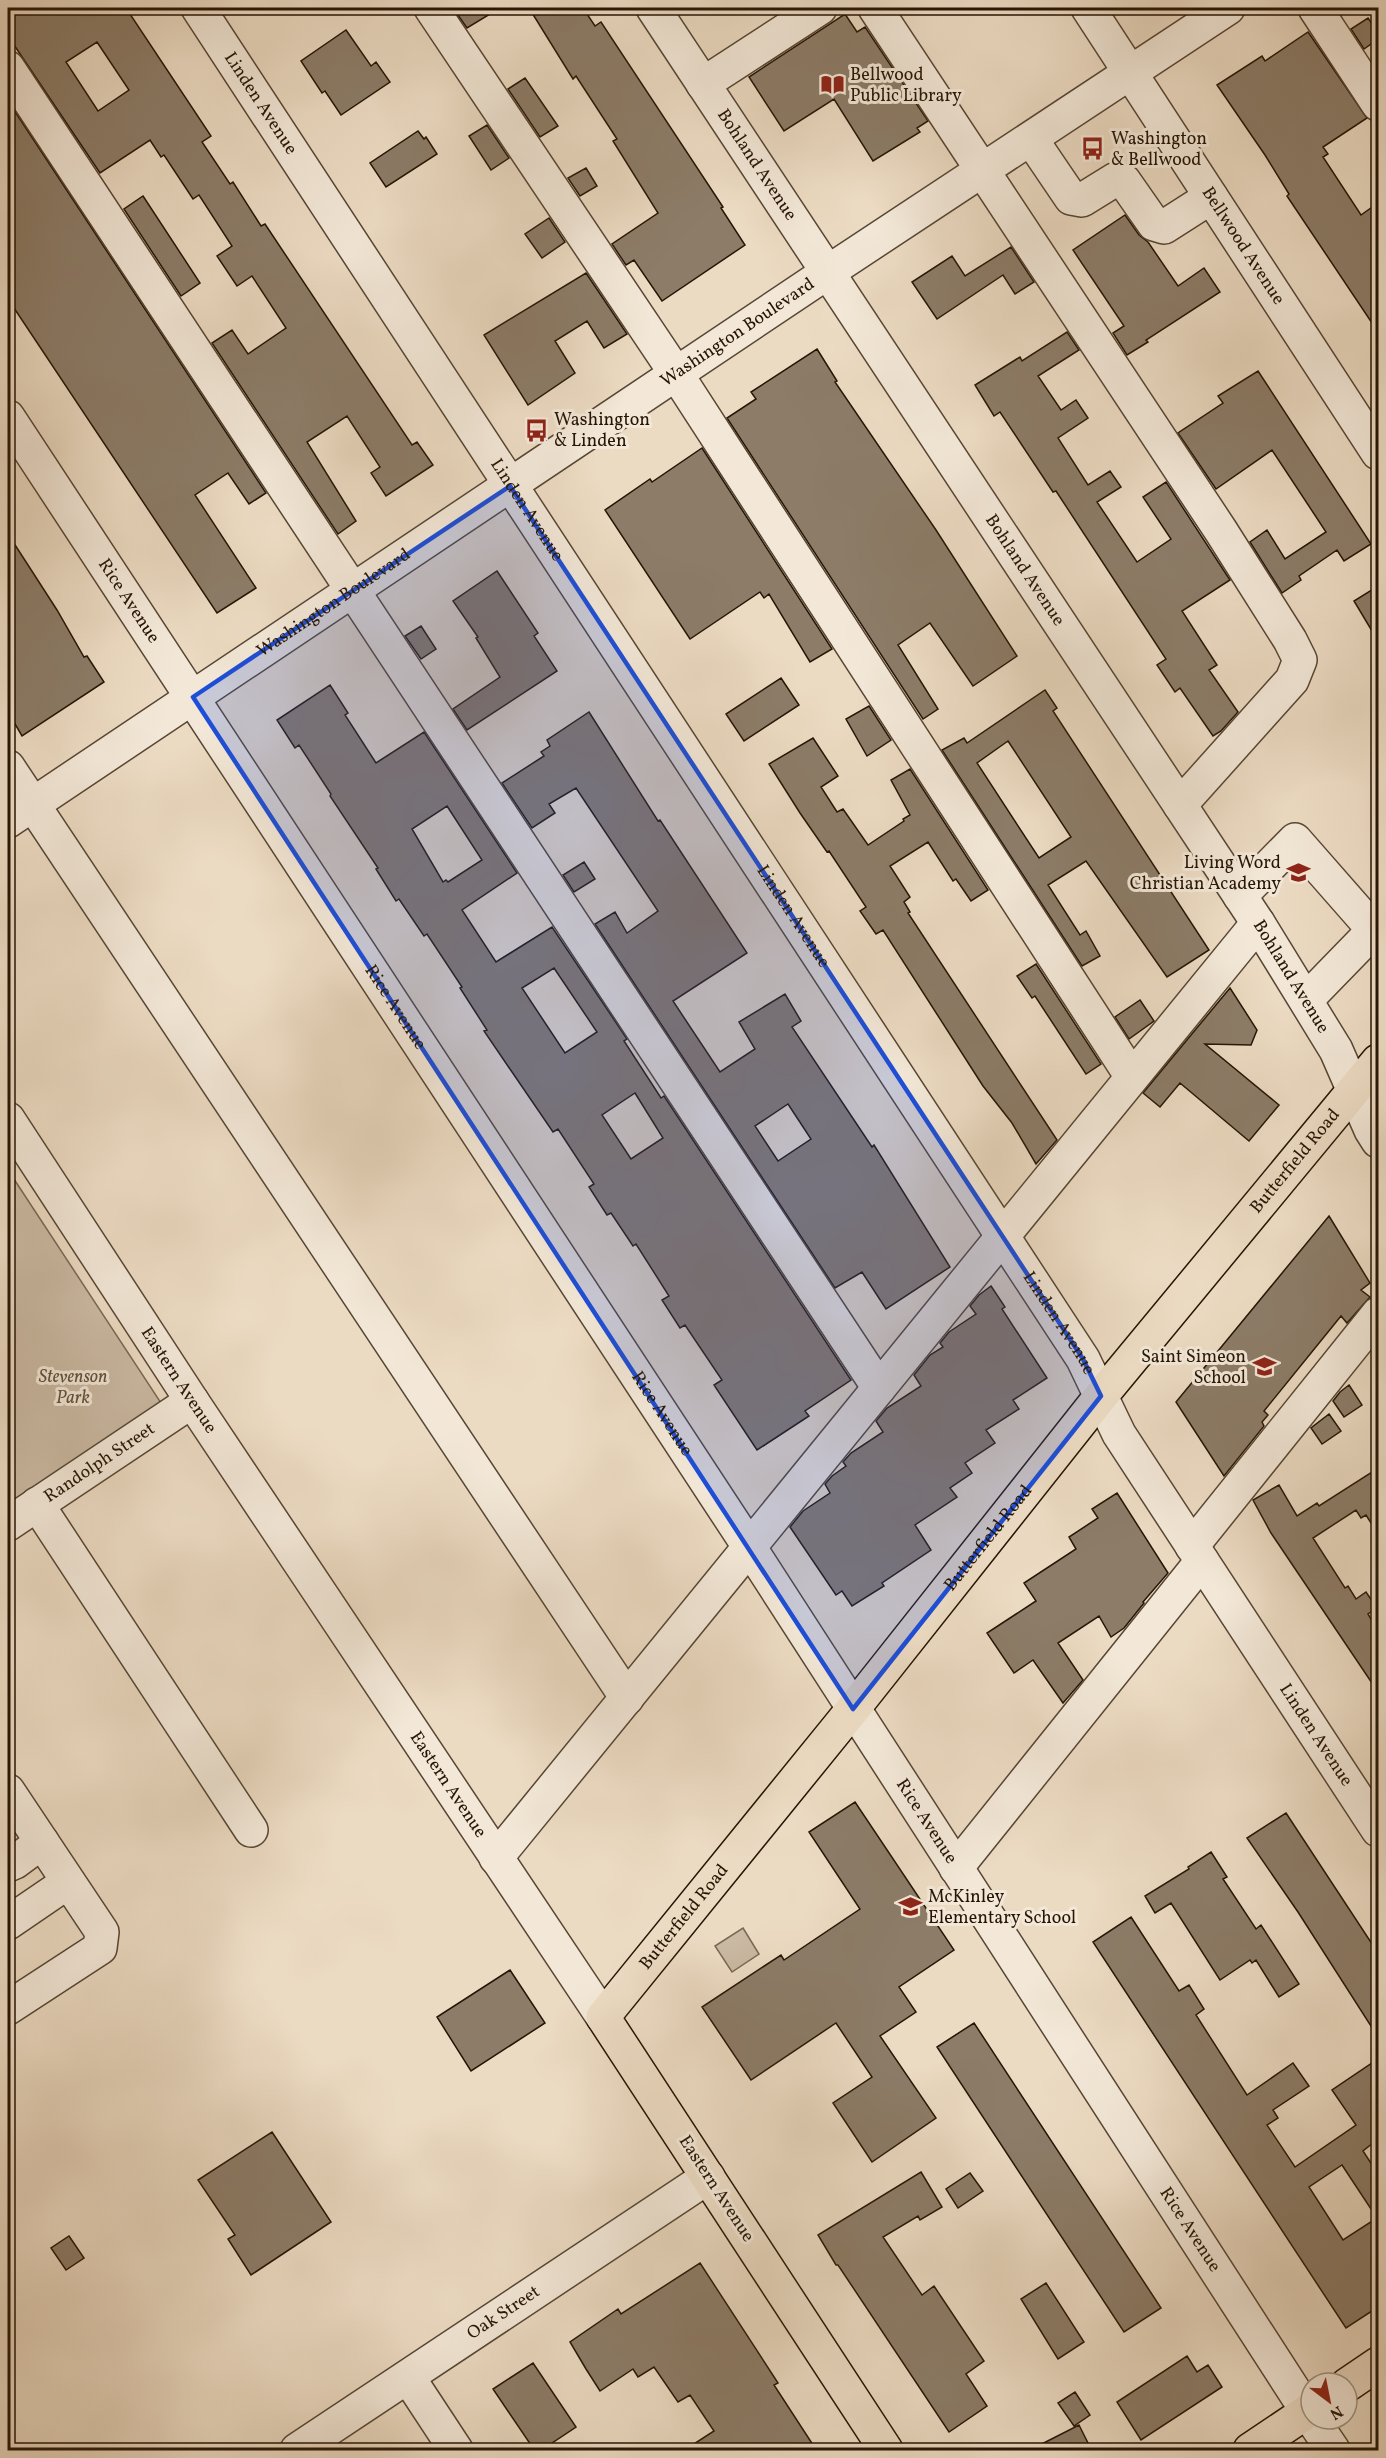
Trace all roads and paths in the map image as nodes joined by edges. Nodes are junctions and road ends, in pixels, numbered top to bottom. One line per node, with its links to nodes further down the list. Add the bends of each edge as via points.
1 (198, 8): 20 (street, Linden Avenue)
2 (431, 8): 17 (street)
3 (653, 8): 11 (street, Bohland Avenue)
4 (820, 8): 11 (street)
5 (875, 8): 14 (street)
6 (1088, 8): 10 (street, Bellwood Avenue)
7 (1228, 8): 10 (street, Washington Boulevard)
8 (1315, 8): 12 (street)
9 (8, 68): 21 (street)
10 (1130, 73): 13 (street, Washington Boulevard); 15 (street, Bellwood Avenue)
11 (704, 84): 16 (street, Bohland Avenue)
12 (1378, 104)
13 (1031, 139): 14 (street, Washington Boulevard); 15 (street, via 1071,198 1082,200 1116,179 1124,181 1154,224 1164,227)
14 (984, 170): 16 (street, Washington Boulevard); 24 (street, via 1240,561 1300,660 1292,680)
15 (1211, 197): 19 (street, Bellwood Avenue)
16 (828, 272): 17 (street, Washington Boulevard); 24 (street, Bohland Avenue)
17 (677, 375): 20 (street, Washington Boulevard); 30 (street)
18 (8, 417): 22 (street, Rice Avenue)
19 (1378, 453)
20 (510, 486): 21 (street, Washington Boulevard); 34 (street, Linden Avenue)
21 (354, 591): 22 (street, Washington Boulevard); 36 (street)
22 (193, 698): 25 (street, Washington Boulevard); 41 (street, Rice Avenue)
23 (8, 767): 25 (street)
24 (1180, 806): 26 (street, Bohland Avenue)
25 (14, 815): 43 (street)
26 (1240, 896): 27 (street, Bohland Avenue); 28 (street, via 1295,840 1374,930)
27 (1258, 923): 28 (street, Bohland Avenue); 30 (street)
28 (1306, 1000): 31 (street, Bohland Avenue, via 1336,1050)
29 (1378, 1061): 31 (main road, Butterfield Road)
30 (1132, 1077): 34 (street)
31 (1354, 1091): 33 (street, Bohland Avenue); 37 (main road, Butterfield Road)
32 (8, 1119): 38 (street, Eastern Avenue)
33 (1378, 1141)
34 (1002, 1236): 36 (street); 37 (street, Linden Avenue, via 1083,1359)
35 (1378, 1314): 42 (street)
36 (879, 1388): 41 (street)
37 (1101, 1396): 42 (street, Linden Avenue, via 1119,1434); 44 (main road, Butterfield Road)
38 (192, 1401): 39 (street, Randolph Street); 49 (street, Eastern Avenue)
39 (37, 1504): 40 (street, Randolph Street); 46 (street)
40 (8, 1524)
41 (750, 1548): 43 (street); 44 (street, Rice Avenue)
42 (1197, 1554): 47 (street, Linden Avenue); 51 (street)
43 (627, 1698): 49 (street)
44 (853, 1709): 51 (street, Rice Avenue); 55 (main road, Butterfield Road)
45 (8, 1791): 48 (street)
46 (251, 1830)
47 (1378, 1830)
48 (42, 1842): 50 (street); 52 (street)
49 (496, 1858): 55 (street, Eastern Avenue)
50 (8, 1865)
51 (956, 1868): 60 (street, Rice Avenue)
52 (68, 1882): 53 (street); 54 (street, via 102,1932 100,1948)
53 (8, 1923)
54 (8, 2008)
55 (603, 2017): 56 (main road, Eastern Avenue)
56 (708, 2177): 58 (street, Oak Street); 65 (main road, Eastern Avenue)
57 (1378, 2364): 59 (main road)
58 (408, 2377): 63 (street, Oak Street); 64 (street)
59 (1359, 2377)
60 (1299, 2397)
61 (1299, 2421): 66 (main road)
62 (1321, 2431): 67 (street, Rice Avenue)
63 (297, 2451)
64 (456, 2451)
65 (886, 2451)
66 (1250, 2451)
67 (1333, 2451)

